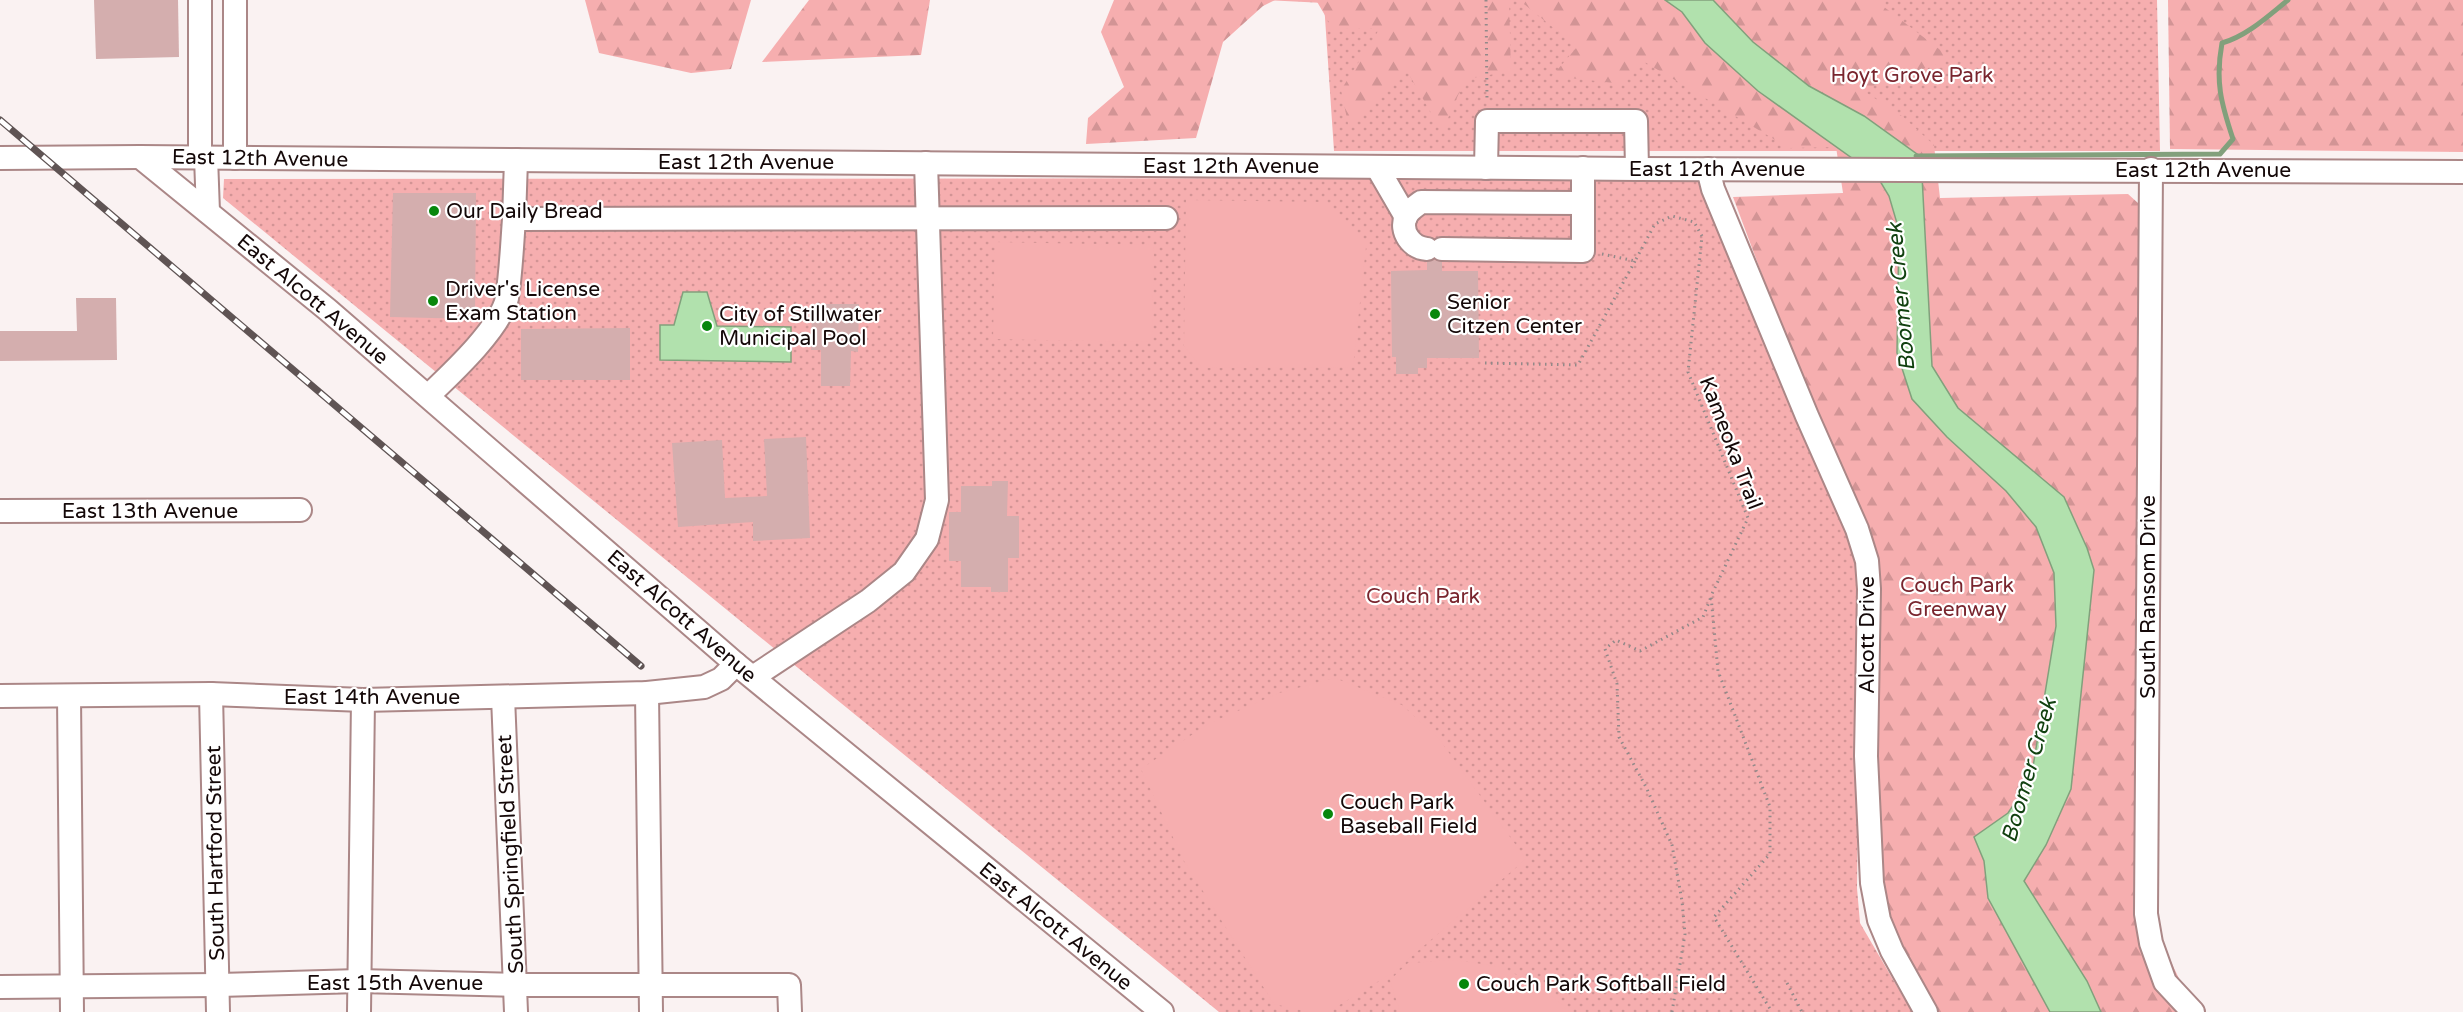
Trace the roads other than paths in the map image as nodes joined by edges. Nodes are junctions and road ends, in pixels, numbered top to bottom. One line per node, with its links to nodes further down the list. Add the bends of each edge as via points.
1 (200, 0): 4 (street)
2 (235, 0): 6 (street)
3 (140, 157): 4 (street, East 12th Avenue); 5 (street, East 12th Avenue); 19 (street, East Alcott Avenue)
4 (203, 157): 6 (street, East 12th Avenue); 19 (street)
5 (0, 158)
6 (235, 158): 7 (street, East 12th Avenue)
7 (516, 160): 8 (street, East 12th Avenue); 22 (street)
8 (926, 163): 9 (street, East 12th Avenue); 20 (street, East 14th Avenue)
9 (1377, 167): 10 (street, East 12th Avenue); 18 (street)
10 (1404, 167): 11 (street, East 12th Avenue); 18 (street)
11 (1486, 168): 12 (street, East 12th Avenue); 13 (street, via 1487,121 1636,121)
12 (1582, 168): 13 (street, East 12th Avenue); 17 (street)
13 (1637, 169): 14 (street, East 12th Avenue)
14 (1708, 169): 15 (street, East 12th Avenue); 46 (street, Alcott Drive, via 1867,561 1866,756 1872,883 1879,920)
15 (2151, 169): 16 (street, East 12th Avenue); 47 (street, South Ransom Drive, via 2146,914 2165,982)
16 (2463, 172)
17 (1582, 203): 18 (street); 18 (street, via 1582,250 1416,247 1404,228)
18 (1413, 210)
19 (208, 212): 23 (street, East Alcott Avenue)
20 (929, 218): 21 (street); 22 (street); 26 (street, East 14th Avenue, via 937,500 927,539 904,572 868,601)
21 (1166, 218)
22 (514, 219): 23 (street, via 506,301 490,330)
23 (428, 396): 26 (street, East Alcott Avenue)
24 (300, 510): 25 (street, East 13th Avenue)
25 (0, 511)
26 (745, 670): 27 (street, East 14th Avenue, via 704,687); 45 (street, East Alcott Avenue)
27 (647, 693): 31 (street, East 14th Avenue); 36 (street)
28 (212, 694): 30 (street, East 14th Avenue); 32 (street, East 14th Avenue); 34 (street, South Hartford Street)
29 (0, 696): 30 (street, East 14th Avenue)
30 (69, 696): 38 (street)
31 (503, 697): 32 (street, East 14th Avenue); 35 (street, South Springfield Street)
32 (363, 700): 33 (street)
33 (360, 981): 34 (street, East 15th Avenue); 35 (street, East 15th Avenue); 41 (street)
34 (219, 985): 38 (street, East 15th Avenue); 40 (street, South Hartford Street)
35 (516, 985): 36 (street, East 15th Avenue); 42 (street, South Springfield Street)
36 (651, 985): 43 (street); 44 (street, East 15th Avenue, via 789,985)
37 (0, 987): 38 (street, East 15th Avenue)
38 (72, 987): 39 (street)
39 (72, 1012)
40 (218, 1012)
41 (359, 1012)
42 (516, 1012)
43 (651, 1012)
44 (790, 1012)
45 (1162, 1012)
46 (1926, 1012)
47 (2193, 1012)

